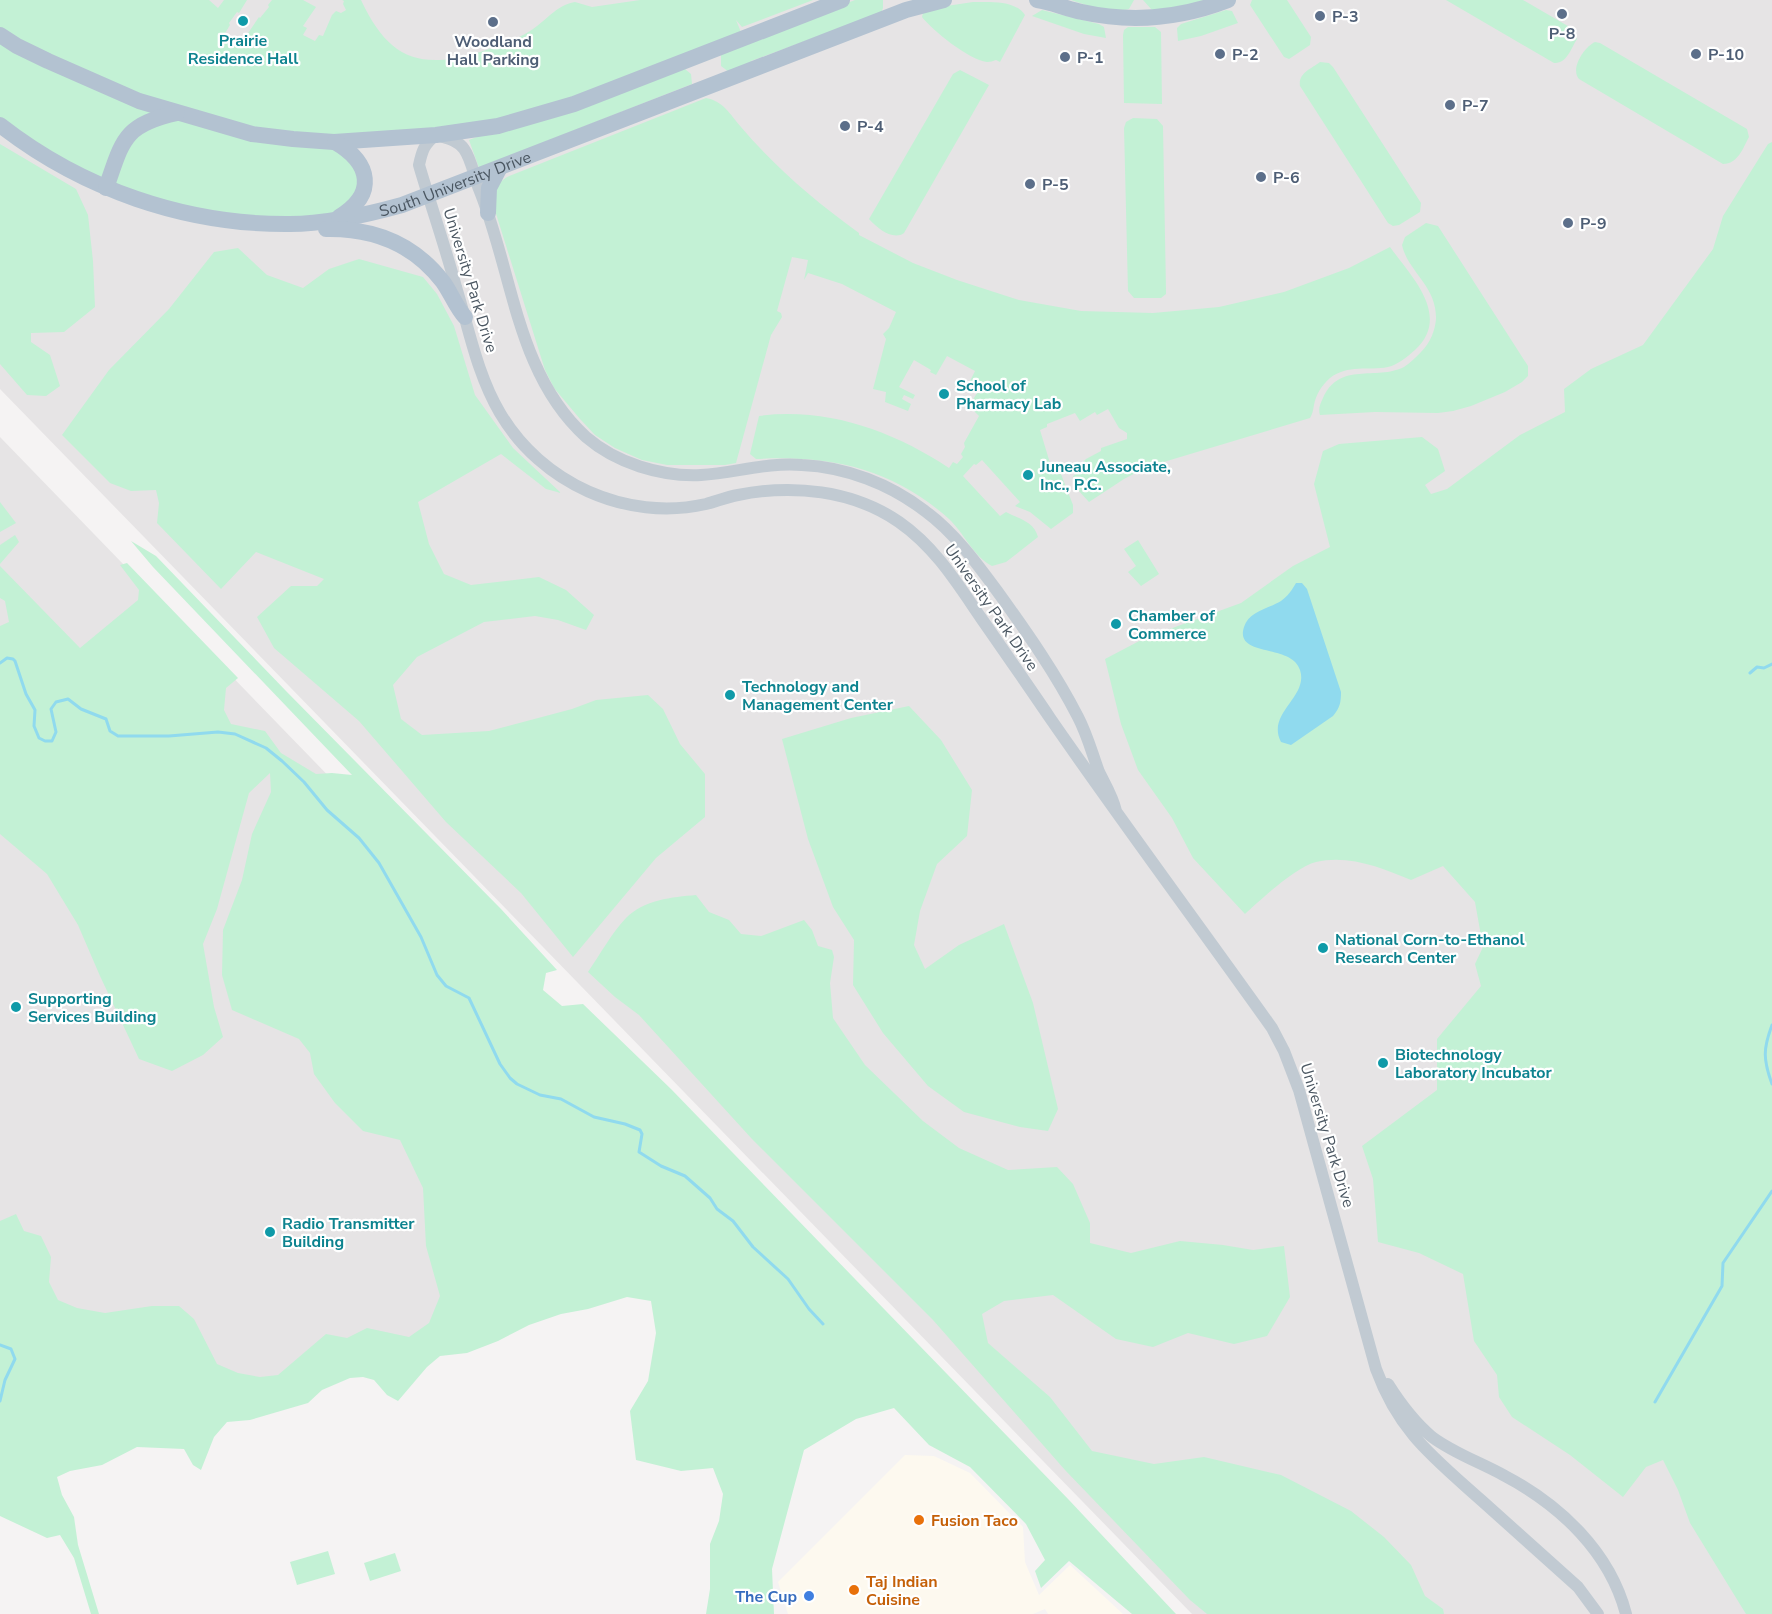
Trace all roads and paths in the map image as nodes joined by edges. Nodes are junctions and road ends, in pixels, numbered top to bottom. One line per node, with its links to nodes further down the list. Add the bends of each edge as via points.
1 (839, 0): 9 (main road, via 574,104 498,126)
2 (944, 0): 11 (main road, South University Drive, via 906,10)
3 (1037, 0): 4 (main road)
4 (1045, 0): 5 (main road, via 1109,17 1143,19 1185,14)
5 (1228, 0)
6 (0, 35): 7 (main road, via 82,77 140,101)
7 (180, 112): 10 (main road, via 252,134); 13 (main road, via 146,121 129,134 120,146)
8 (0, 125): 13 (main road, South University Drive, via 57,164)
9 (436, 135): 10 (main road); 12 (street, University Park Drive, via 465,149); 14 (street, University Park Drive, via 423,147 420,165)
10 (335, 142): 16 (main road, via 355,156 366,179 356,205)
11 (499, 169): 12 (main road, South University Drive); 15 (main road, via 489,188)
12 (475, 178): 14 (main road, South University Drive); 15 (street, University Park Drive)
13 (106, 188): 17 (main road, South University Drive, via 190,213 255,223)
14 (428, 195): 16 (main road, South University Drive, via 386,210); 18 (street, University Park Drive)
15 (488, 213): 19 (street, University Park Drive, via 531,356 546,390 571,422 608,452 646,468 683,475 781,464 821,467 860,476 926,511 975,563 1036,648 1078,717)
16 (336, 219): 17 (main road, South University Drive)
17 (293, 224): 18 (main road, via 363,231 400,244 434,271)
18 (465, 317): 19 (street, University Park Drive, via 482,376 513,433 541,462 580,489 619,503 660,508 706,504 764,491 825,493 880,511 916,535 943,565)
19 (1116, 811): 20 (street, University Park Drive, via 1272,1028 1284,1051 1299,1090)
20 (1368, 1339): 21 (street, University Park Drive, via 1391,1404 1422,1448 1578,1587); 22 (street, University Park Drive, via 1400,1403 1430,1435 1454,1452 1525,1487 1582,1535 1607,1568)
21 (1598, 1614)
22 (1626, 1614)

